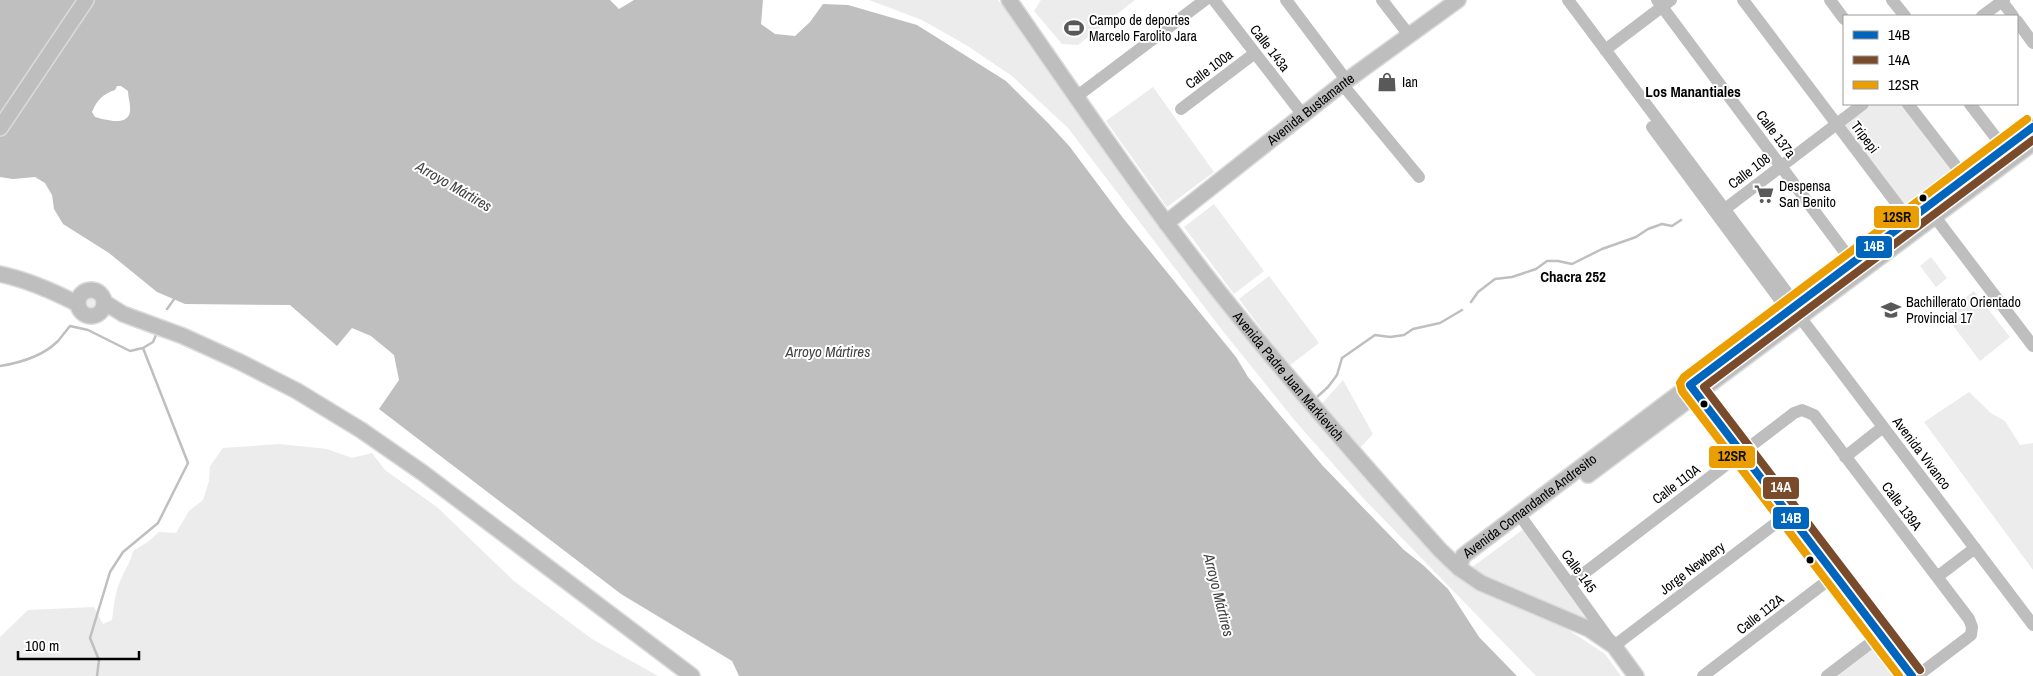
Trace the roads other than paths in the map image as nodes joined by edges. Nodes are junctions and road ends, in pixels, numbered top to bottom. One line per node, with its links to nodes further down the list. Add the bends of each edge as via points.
1 (86, 0): 33 (main road)
2 (1009, 0): 25 (main road, Avenida Padre Juan Markievich)
3 (1205, 0): 25 (street)
4 (1214, 0): 23 (street, Calle 143a)
5 (1286, 0): 24 (street)
6 (1382, 0): 20 (street)
7 (1458, 0): 20 (main road, Avenida Bustamante)
8 (1559, 0): 47 (street, Avenida Vivanco, via 1780,300)
9 (1568, 0): 22 (street, Avenida Vivanco)
10 (1742, 0): 31 (street, Tripepi)
11 (1830, 0): 18 (street)
12 (1892, 0): 15 (street)
13 (2002, 0): 16 (street); 17 (street)
14 (1663, 2): 22 (street); 36 (street, Calle 137a)
15 (1904, 15)
16 (1983, 15)
17 (2012, 15)
18 (1843, 18)
19 (2018, 22): 21 (street)
20 (1409, 36): 24 (main road, Avenida Bustamante)
21 (2033, 43)
22 (1606, 50): 39 (street, Avenida Vivanco)
23 (1255, 53): 29 (street, Calle 100a); 30 (street, Calle 143a)
24 (1344, 83): 30 (main road, Avenida Bustamante); 37 (street)
25 (1076, 97): 42 (main road, Avenida Padre Juan Markievich)
26 (1862, 105): 31 (street, Calle 108)
27 (1909, 105): 38 (street)
28 (1971, 105): 35 (street)
29 (1180, 109)
30 (1303, 115): 42 (main road, Avenida Bustamante)
31 (1836, 124): 36 (street, Calle 108); 41 (street, Tripepi)
32 (2033, 127): 35 (main road, Avenida Comandante Andresito)
33 (0, 128)
34 (2033, 144): 35 (main road, Avenida Comandante Andresito)
35 (2008, 154): 38 (main road, Avenida Comandante Andresito); 40 (main road, Avenida Comandante Andresito)
36 (1781, 166): 39 (street, Calle 108); 43 (street, Calle 137a)
37 (1419, 177)
38 (1965, 178): 41 (main road, Avenida Comandante Andresito)
39 (1725, 209): 47 (street, Avenida Vivanco, via 1788,294)
40 (1935, 217): 47 (main road, Avenida Comandante Andresito); 48 (street)
41 (1909, 220): 43 (main road, Avenida Comandante Andresito)
42 (1166, 223): 57 (main road, Avenida Padre Juan Markievich, via 1296,386 1433,543)
43 (1853, 262): 47 (main road, Avenida Comandante Andresito)
44 (0, 274): 45 (main road)
45 (80, 299): 46 (main road, via 85,314 93,316); 46 (main road, via 87,290 95,290 101,295)
46 (102, 307): 64 (main road, via 183,336 240,362 296,390 361,430)
47 (1793, 308): 49 (main road, Avenida Comandante Andresito); 51 (street, Avenida Vivanco)
48 (2033, 346)
49 (1694, 389): 52 (street); 55 (main road, Avenida Comandante Andresito)
50 (1802, 410): 52 (street, Calle 110A); 53 (street, Calle 139A, via 1814,415)
51 (1883, 428): 53 (street); 56 (street, Avenida Vivanco)
52 (1742, 453): 54 (street); 60 (street, Calle 110A)
53 (1845, 457): 59 (street, Calle 139A)
54 (1788, 514): 58 (street); 63 (street, Jorge Newbery)
55 (1522, 518): 57 (main road, Avenida Comandante Andresito); 60 (street, Calle 145)
56 (1975, 548): 59 (street); 61 (street, Avenida Vivanco)
57 (1459, 568): 63 (main road, Avenida Padre Juan Markievich, via 1481,583 1589,629)
58 (1835, 575): 62 (street); 66 (street, Calle 112A)
59 (1937, 577): 69 (street, Calle 139A, via 1969,619 1971,635)
60 (1570, 584): 63 (street, Calle 145)
61 (2033, 624)
62 (1881, 635): 67 (street); 68 (street)
63 (1614, 646): 65 (main road, Avenida Padre Juan Markievich)
64 (692, 676)
65 (1636, 676)
66 (1703, 676)
67 (1827, 676)
68 (1912, 676)
69 (1917, 676)

